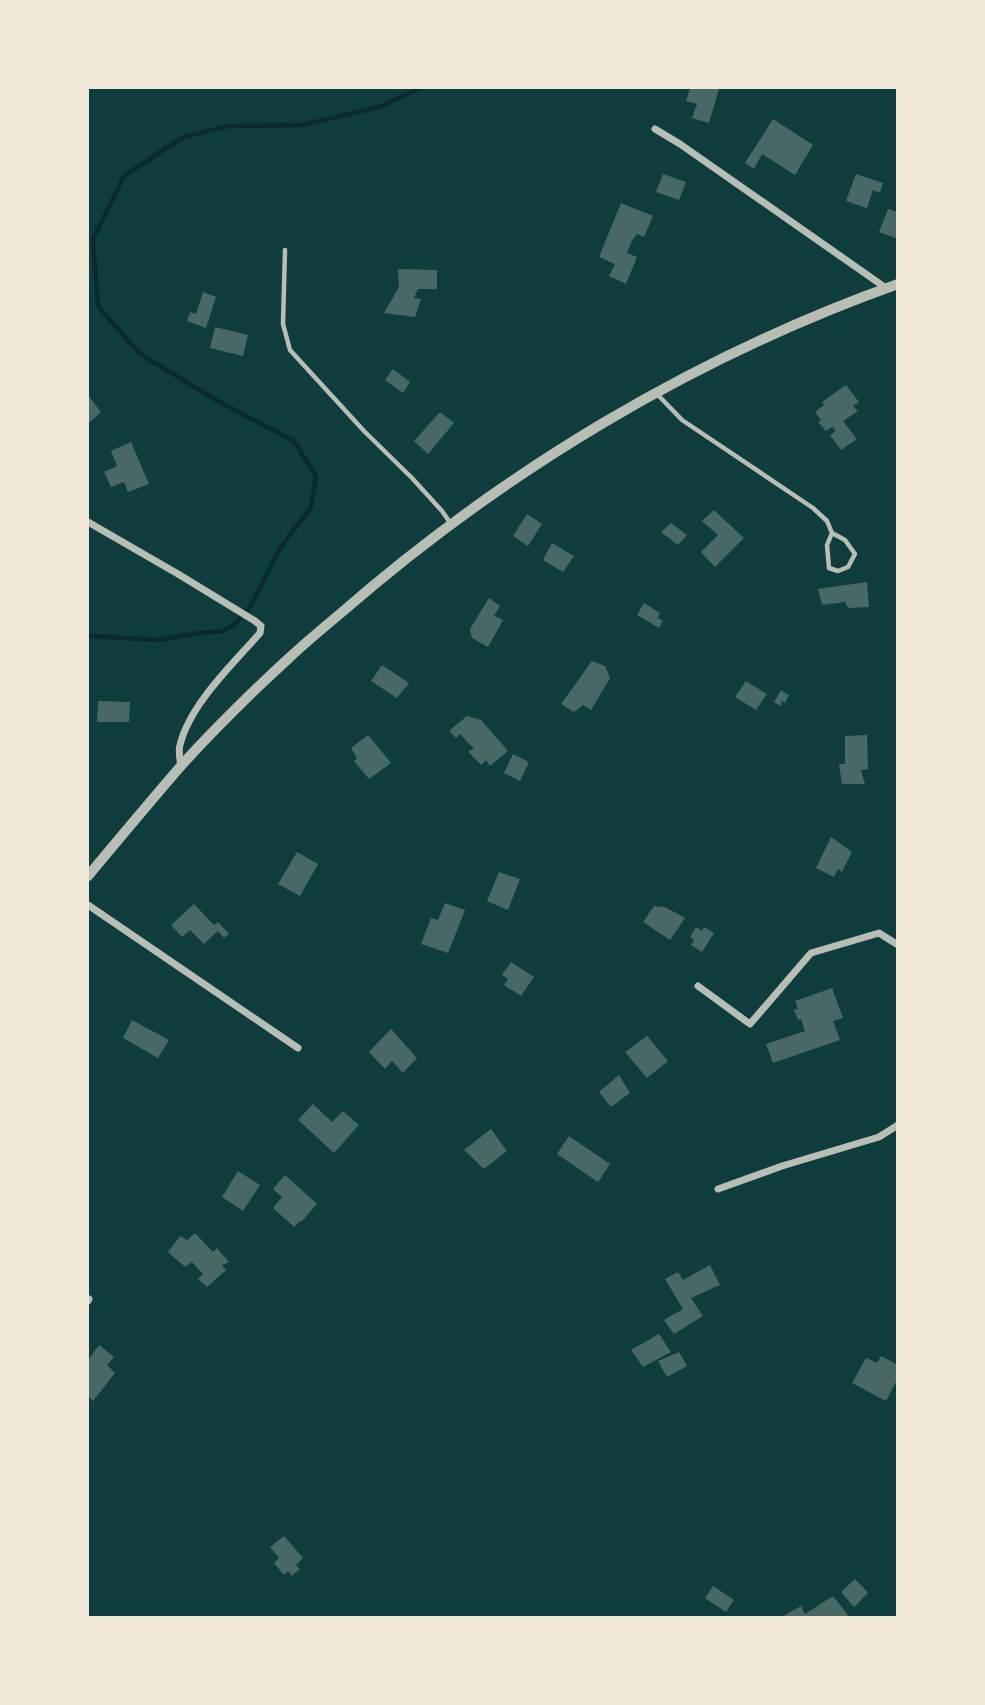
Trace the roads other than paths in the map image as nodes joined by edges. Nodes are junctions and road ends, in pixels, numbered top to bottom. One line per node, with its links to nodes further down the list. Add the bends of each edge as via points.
1 (655, 129): 4 (street)
2 (285, 250): 7 (lane, via 283,324 290,350)
3 (898, 284): 4 (street)
4 (886, 288): 5 (street, via 782,330)
5 (656, 393): 7 (street, via 525,471); 8 (lane, via 682,420 813,508)
6 (88, 522): 9 (street, via 261,626 186,728 179,747)
7 (451, 524): 9 (street, via 290,657)
8 (832, 533): 8 (lane, via 845,540 855,554 848,567 838,571 829,568 827,545)
9 (181, 766): 10 (street)
10 (88, 876)
11 (88, 905): 14 (street)
12 (898, 945): 13 (street, via 878,933 811,953 750,1024)
13 (698, 986)
14 (298, 1048)
15 (898, 1125): 16 (street, via 879,1137)
16 (718, 1189)

